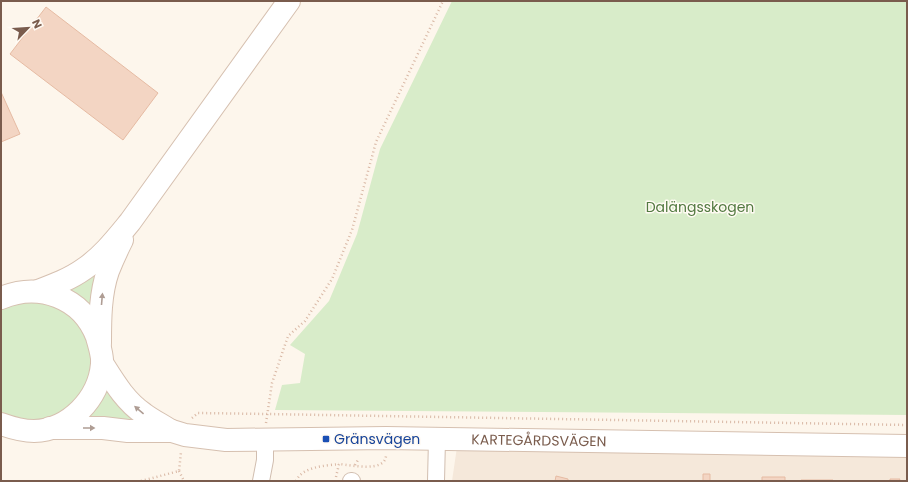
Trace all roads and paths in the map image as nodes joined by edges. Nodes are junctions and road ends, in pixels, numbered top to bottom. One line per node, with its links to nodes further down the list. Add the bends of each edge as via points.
1 (289, 1): 3 (street)
2 (443, 1): 9 (path, via 376,142 352,230 332,279 305,320 288,336 272,383)
3 (130, 222): 4 (street, via 110,246 86,268 63,281); 5 (street, one-way to 3, via 100,325 104,286)
4 (15, 294): 5 (street, via 58,296 67,301 83,314 95,332)
5 (101, 357): 7 (street, via 95,389 85,405 72,418); 8 (street, KARTEGÅRDSVÄGEN, one-way to 5, via 130,402 114,382)
6 (1, 424): 7 (street, via 22,430)
7 (42, 429): 8 (street, KARTEGÅRDSVÄGEN, one-way to 8); 11 (street)
8 (172, 431): 9 (street, KARTEGÅRDSVÄGEN, via 226,440)
9 (265, 439): 10 (street, KARTEGÅRDSVÄGEN); 18 (street)
10 (437, 439): 12 (street, KARTEGÅRDSVÄGEN); 20 (street)
11 (1, 442)
12 (907, 446)
13 (358, 460): 16 (path)
14 (339, 464): 19 (path, via 316,467 300,475)
15 (179, 471): 17 (path)
16 (353, 476)
17 (184, 481)
18 (261, 481)
19 (296, 481)
20 (436, 481)

